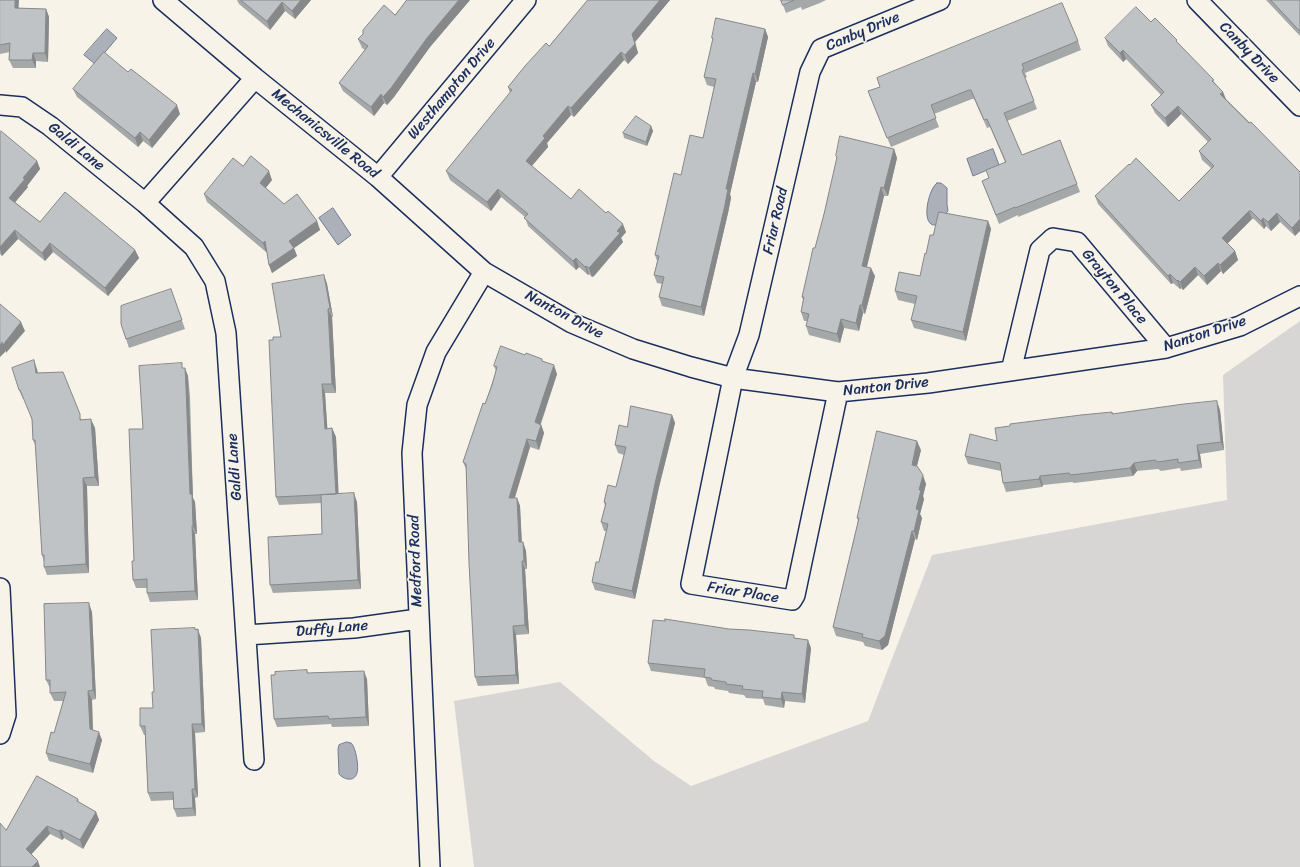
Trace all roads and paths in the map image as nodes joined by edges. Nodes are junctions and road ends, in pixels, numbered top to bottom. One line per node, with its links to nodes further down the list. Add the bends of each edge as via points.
1 (526, 0): 9 (street, Westhampton Drive)
2 (940, 0): 5 (street, Canby Drive, via 821,49)
3 (1197, 0): 8 (street, Canby Drive)
4 (172, 3): 6 (street, Mechanicsville Road)
5 (815, 62): 15 (street, Friar Road, via 810,72 749,335)
6 (255, 78): 9 (street, Mechanicsville Road); 10 (street)
7 (0, 105): 10 (street, Galdi Lane, via 22,107 50,126)
8 (1300, 106)
9 (378, 177): 11 (street, Mechanicsville Road)
10 (145, 203): 19 (street, Galdi Lane, via 194,247 215,280 226,333)
11 (484, 272): 15 (street, Nanton Drive, via 572,323 633,349 691,368); 18 (street, Medford Road, via 436,352 417,405 412,452)
12 (1300, 296): 13 (street, Nanton Drive, via 1240,326)
13 (1166, 348): 14 (street, Nanton Drive); 14 (street, Grayton Place, via 1077,242 1053,238 1040,250)
14 (1011, 371): 16 (street, Nanton Drive)
15 (733, 378): 16 (street, Nanton Drive); 16 (street, Friar Place, via 692,584 792,600)
16 (838, 392)
17 (0, 588): 20 (street, via 6,715)
18 (418, 619): 19 (street, Duffy Lane, via 354,628); 22 (street, Medford Road)
19 (246, 635): 21 (street, Galdi Lane)
20 (0, 734)
21 (254, 760)
22 (430, 867)

